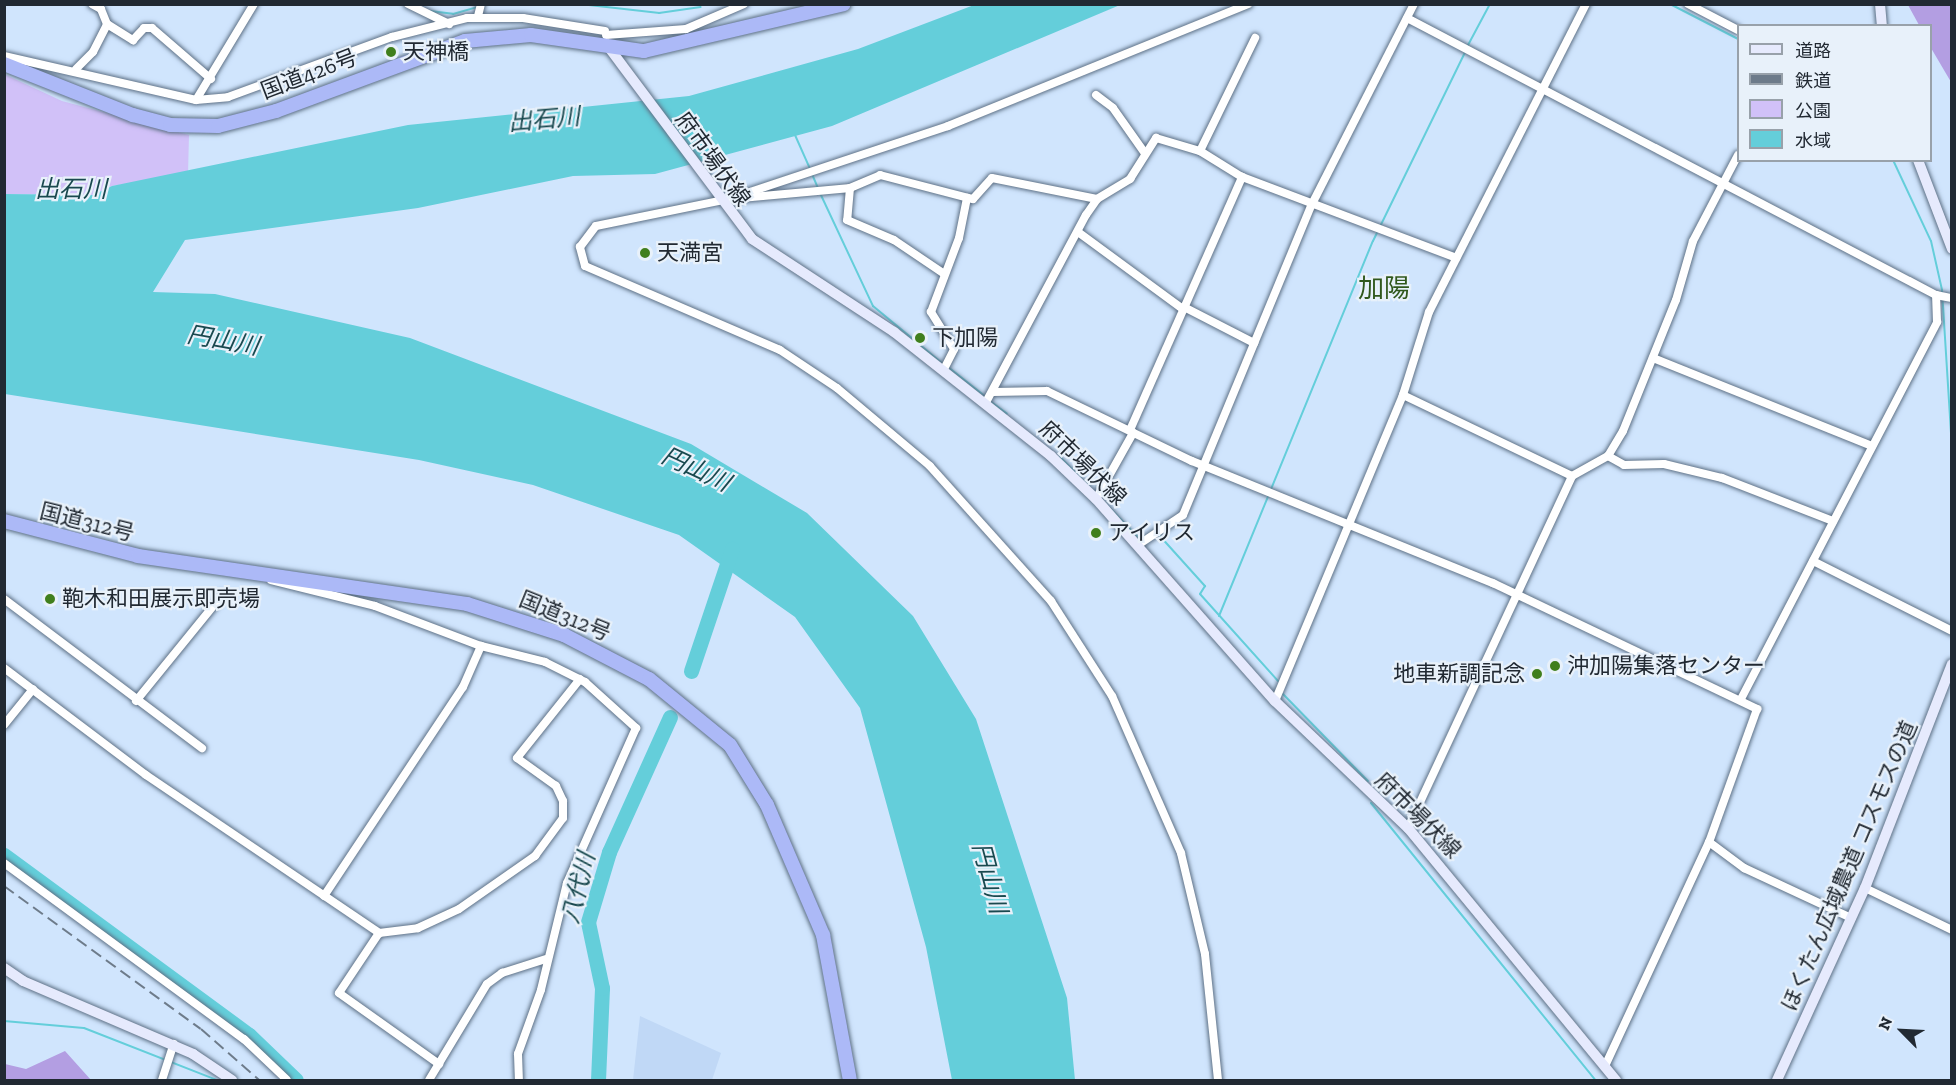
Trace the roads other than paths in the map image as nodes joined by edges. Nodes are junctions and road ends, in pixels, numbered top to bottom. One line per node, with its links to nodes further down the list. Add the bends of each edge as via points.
1 (92, 4): 12 (street)
2 (255, 4): 26 (street)
3 (408, 4): 17 (street)
4 (481, 4): 14 (street)
5 (744, 4): 13 (street)
6 (844, 4): 22 (highway, 国道426号, via 644,51)
7 (1248, 4): 39 (street, via 948,126)
8 (1414, 4): 15 (street)
9 (1586, 4): 27 (street)
10 (1688, 4): 19 (street)
11 (1880, 4): 18 (main road)
12 (102, 7): 16 (street)
13 (731, 7): 20 (street, via 657,35)
14 (478, 16): 17 (street); 20 (street)
15 (1407, 18): 27 (street); 40 (street)
16 (107, 24): 25 (street, via 93,52); 26 (street, via 133,40 144,28 152,28)
17 (449, 24): 29 (street, via 392,37 228,97)
18 (1882, 24)
19 (1737, 29)
20 (605, 31): 22 (street)
21 (1255, 38): 31 (street)
22 (610, 49): 24 (highway, 国道426号, via 531,36 465,40 276,111 195,127 102,106); 39 (main road, 府市場伏線, via 713,191)
23 (4, 56): 25 (street)
24 (4, 64)
25 (76, 69): 29 (street)
26 (211, 79): 29 (street)
27 (1543, 89): 35 (street); 43 (street)
28 (1096, 95): 30 (street, via 1113,108)
29 (196, 100)
30 (1144, 152): 31 (street, via 1156,138); 38 (street, via 1130,179)
31 (1200, 152): 34 (street)
32 (1737, 157): 35 (street)
33 (1919, 162): 42 (main road)
34 (1242, 177): 40 (street); 47 (street)
35 (1723, 184): 45 (street); 49 (street, via 1693,240)
36 (850, 188): 37 (street, via 880,175); 39 (street); 44 (street, via 847,220 894,240)
37 (967, 198): 38 (street, via 973,199 992,178); 44 (street, via 959,238)
38 (1097, 198): 41 (street)
39 (724, 200): 50 (main road, 府市場伏線, via 767,252 839,292); 99 (street, via 596,226 582,240 581,260 780,350 837,387 930,466 1025,567 1112,696 1171,827 1205,954)
40 (1312, 204): 43 (street); 48 (street)
41 (1078, 232): 47 (street); 51 (street, via 1007,354)
42 (1952, 249)
43 (1456, 258): 52 (street, via 1429,312)
44 (943, 273): 50 (street, via 931,312 954,348)
45 (1936, 295): 46 (street); 55 (street, via 1937,322)
46 (1952, 298)
47 (1184, 308): 48 (street); 54 (street)
48 (1254, 343): 57 (street)
49 (1653, 358): 55 (street); 56 (street)
50 (943, 371): 53 (main road, 府市場伏線)
51 (993, 392): 53 (street); 54 (street, via 1047,391)
52 (1403, 394): 58 (street); 62 (street)
53 (985, 404): 59 (main road, 府市場伏線)
54 (1131, 432): 57 (street); 59 (street)
55 (1872, 446): 61 (street)
56 (1608, 456): 58 (street); 61 (street, via 1624,465 1664,464 1722,478)
57 (1204, 465): 62 (street); 63 (street, via 1183,515)
58 (1572, 476): 66 (street)
59 (1096, 499): 63 (main road, 府市場伏線)
60 (4, 521): 65 (highway, 国道312号, via 102,549)
61 (1833, 521): 64 (street)
62 (1349, 524): 66 (street); 76 (street)
63 (1138, 545): 76 (main road, 府市場伏線)
64 (1813, 561): 69 (street); 75 (street)
65 (266, 574): 70 (street, via 274,582 375,606); 98 (highway, 国道312号, via 432,597 519,618 620,662 710,725 730,745 766,805 810,898 836,985)
66 (1517, 594): 75 (street); 80 (street)
67 (222, 595): 77 (street)
68 (4, 599): 77 (street)
69 (1952, 631)
70 (481, 646): 73 (street, via 545,662); 84 (street, via 463,687)
71 (1952, 664): 83 (main road, ほくたん広域農道 コスモスの道)
72 (4, 668): 74 (street)
73 (580, 679): 87 (street, via 517,758 556,786 563,801 563,818 535,856 459,909 418,928); 88 (street, via 628,718 636,733 567,883)
74 (33, 689): 78 (street); 84 (street, via 146,775)
75 (1741, 699): 81 (street, via 1758,714)
76 (1275, 700): 80 (main road, 府市場伏線)
77 (136, 701): 79 (street)
78 (4, 725)
79 (202, 748)
80 (1408, 828): 92 (main road, 府市場伏線)
81 (1709, 842): 85 (street, via 1744,867); 92 (street)
82 (4, 863): 95 (street, via 244,1039)
83 (1864, 888): 85 (main road, ほくたん広域農道 コスモスの道); 86 (street)
84 (324, 896): 87 (street)
85 (1851, 918): 101 (main road, ほくたん広域農道 コスモスの道)
86 (1952, 930)
87 (379, 933): 91 (street, via 339,993)
88 (546, 958): 91 (street, via 502,973 487,984); 97 (street, via 518,1054)
89 (4, 968): 90 (main road, via 23,981)
90 (174, 1044): 93 (street); 94 (main road)
91 (439, 1064): 96 (street)
92 (1605, 1066): 100 (main road, 府市場伏線)
93 (162, 1080)
94 (232, 1080)
95 (287, 1080)
96 (429, 1080)
97 (519, 1080)
98 (850, 1080)
99 (1218, 1080)
100 (1616, 1080)
101 (1777, 1080)

